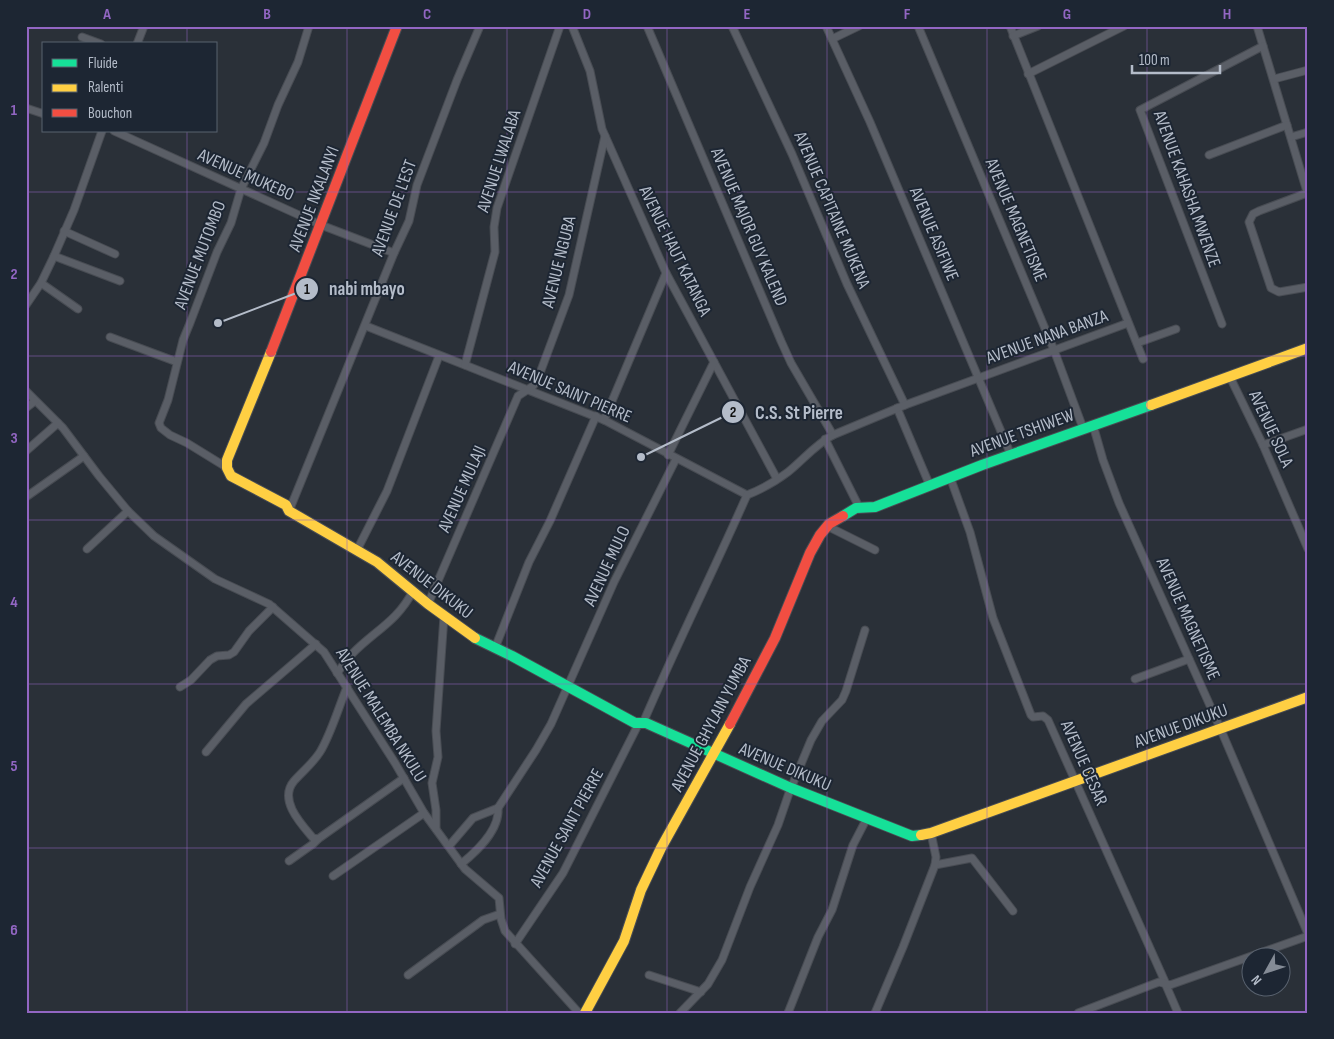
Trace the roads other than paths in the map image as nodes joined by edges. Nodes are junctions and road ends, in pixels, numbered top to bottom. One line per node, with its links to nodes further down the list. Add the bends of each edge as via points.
1 (144, 26): 20 (street)
2 (309, 26): 34 (street, AVENUE MUTOMBO, via 298,62)
3 (397, 26): 36 (street, AVENUE NKALANYI)
4 (480, 26): 39 (street, AVENUE DE L'EST, via 417,185 409,221)
5 (560, 26): 59 (street, AVENUE LWALABA, via 497,208 495,252)
6 (572, 26): 31 (street, AVENUE HAUT KATANGA, via 590,71)
7 (647, 26): 73 (street, AVENUE MAJOR GUY KALEND, via 781,341)
8 (732, 26): 65 (street, AVENUE CAPITAINE MUKENA, via 792,154 846,284)
9 (826, 26): 18 (street, AVENUE ASIFIWE)
10 (859, 26): 18 (street)
11 (918, 26): 54 (street, AVENUE MAGNETISME)
12 (1010, 26): 16 (street, AVENUE NANA BANZA)
13 (1038, 26): 16 (street)
14 (1124, 26): 23 (street)
15 (1257, 26): 21 (street)
16 (1014, 36): 23 (street, AVENUE NANA BANZA)
17 (82, 37): 19 (street)
18 (832, 39): 61 (street, AVENUE ASIFIWE)
19 (96, 42)
20 (138, 42)
21 (1263, 46): 24 (street); 48 (street, AVENUE KAHASHA MWENZE, via 1140,110)
22 (1308, 70): 24 (street)
23 (1028, 74): 47 (street, AVENUE NANA BANZA)
24 (1274, 79): 27 (street)
25 (26, 108): 26 (street)
26 (42, 113)
27 (1287, 125): 32 (street); 33 (street)
28 (102, 132): 37 (street)
29 (116, 132): 34 (street, AVENUE MUKEBO)
30 (1308, 132): 32 (street)
31 (604, 136): 41 (street, AVENUE HAUT KATANGA); 62 (street, AVENUE NGUBA, via 569,295 537,381)
32 (1291, 137): 35 (street)
33 (1210, 155)
34 (241, 189): 36 (street, AVENUE MUKEBO); 57 (street, AVENUE MUTOMBO)
35 (1307, 192): 44 (street, via 1258,211 1249,222 1271,288 1279,292)
36 (321, 225): 39 (street, AVENUE MUKEBO); 81 (street, AVENUE NKALANYI)
37 (64, 231): 38 (street); 40 (street)
38 (115, 254)
39 (394, 254): 49 (street, AVENUE DE L'EST)
40 (54, 256): 42 (street); 43 (street)
41 (666, 273): 58 (street, AVENUE HAUT KATANGA); 69 (street)
42 (120, 281)
43 (41, 283): 45 (street); 46 (street)
44 (1308, 287)
45 (26, 305)
46 (78, 309)
47 (1128, 323): 52 (street); 54 (street, AVENUE NANA BANZA)
48 (1222, 324)
49 (366, 326): 55 (street, AVENUE SAINT PIERRE); 89 (street, AVENUE DE L'EST)
50 (1176, 329): 52 (street)
51 (110, 337): 57 (street)
52 (1137, 343): 56 (street)
53 (1308, 348): 60 (street, AVENUE TSHIWEW)
54 (1054, 350): 61 (street, AVENUE NANA BANZA); 71 (street, AVENUE MAGNETISME)
55 (439, 356): 59 (street, AVENUE SAINT PIERRE); 93 (street, via 387,491)
56 (1143, 359)
57 (177, 362): 81 (street, AVENUE MUTOMBO, via 159,426)
58 (714, 362): 77 (street); 83 (street, AVENUE HAUT KATANGA)
59 (465, 365): 62 (street, AVENUE SAINT PIERRE)
60 (1230, 377): 71 (street, AVENUE TSHIWEW); 75 (street, AVENUE SOLA)
61 (978, 378): 65 (street, AVENUE NANA BANZA); 78 (street, AVENUE ASIFIWE)
62 (527, 389): 68 (street, AVENUE SAINT PIERRE); 96 (street, AVENUE MULAJI, via 518,396)
63 (26, 391): 64 (street, AVENUE MALEMBA NKULU)
64 (35, 401): 66 (street); 70 (street, AVENUE MALEMBA NKULU)
65 (905, 405): 67 (street, AVENUE NANA BANZA)
66 (26, 408)
67 (897, 408): 73 (street, AVENUE NANA BANZA); 84 (street)
68 (596, 416): 69 (street, AVENUE SAINT PIERRE); 101 (street, via 529,562)
69 (604, 420): 77 (street, AVENUE SAINT PIERRE)
70 (58, 423): 76 (street); 79 (street, AVENUE MALEMBA NKULU)
71 (1088, 426): 78 (street, AVENUE TSHIWEW); 102 (street, AVENUE MAGNETISME)
72 (1308, 429): 75 (street)
73 (833, 435): 74 (street, AVENUE NANA BANZA)
74 (825, 439): 83 (street, AVENUE NANA BANZA); 87 (street)
75 (1263, 445): 92 (street, AVENUE SOLA)
76 (26, 451)
77 (668, 455): 80 (street, AVENUE SAINT PIERRE)
78 (1011, 455): 82 (street, AVENUE TSHIWEW)
79 (84, 456): 86 (street); 88 (street, AVENUE MALEMBA NKULU)
80 (676, 459): 85 (street, AVENUE SAINT PIERRE); 107 (street, AVENUE MULO, via 614,582)
81 (226, 467): 89 (street, AVENUE DIKUKU, via 231,476 286,505)
82 (950, 477): 84 (street, AVENUE TSHIWEW); 114 (street, AVENUE CESAR, via 970,532 993,618 1031,715 1048,720)
83 (777, 479): 85 (street, AVENUE NANA BANZA)
84 (930, 486): 87 (street, AVENUE TSHIWEW, via 875,507)
85 (747, 495): 109 (street, AVENUE SAINT PIERRE)
86 (26, 497)
87 (859, 507): 90 (street, AVENUE TSHIWEW)
88 (128, 511): 91 (street); 97 (street, AVENUE MALEMBA NKULU, via 159,540 215,579)
89 (289, 511): 93 (street, AVENUE DIKUKU)
90 (829, 524): 94 (street, via 836,531); 112 (street, AVENUE GHYLAIN YUMBA, via 810,553 775,638)
91 (87, 549)
92 (1308, 549)
93 (357, 550): 95 (street, AVENUE DIKUKU)
94 (875, 550)
95 (413, 591): 96 (street, AVENUE DIKUKU); 103 (street, via 403,609 352,654)
96 (428, 604): 98 (street, AVENUE DIKUKU)
97 (273, 607): 100 (street, AVENUE MALEMBA NKULU); 105 (street, via 248,631 234,652 210,660)
98 (444, 616): 101 (street, AVENUE DIKUKU); 119 (street, via 436,731 438,757 432,785)
99 (865, 630): 115 (street, via 844,696 813,734)
100 (316, 644): 103 (street, AVENUE MALEMBA NKULU); 111 (street, via 246,704)
101 (495, 648): 107 (street, AVENUE DIKUKU)
102 (1189, 659): 104 (street); 110 (street, AVENUE MAGNETISME)
103 (337, 673): 106 (street, AVENUE MALEMBA NKULU)
104 (1135, 679)
105 (180, 687)
106 (346, 687): 113 (street, AVENUE MALEMBA NKULU); 121 (street, via 321,751 292,783 288,792 295,816 313,838)
107 (568, 687): 109 (street, AVENUE DIKUKU, via 635,723); 116 (street, AVENUE MULO, via 536,750)
108 (1308, 697): 110 (street, AVENUE DIKUKU)
109 (641, 723): 112 (street, AVENUE DIKUKU); 130 (street, AVENUE SAINT PIERRE, via 563,873)
110 (1221, 730): 114 (street, AVENUE DIKUKU); 129 (street, AVENUE MAGNETISME)
111 (206, 752)
112 (714, 754): 115 (street, AVENUE DIKUKU); 136 (street, AVENUE GHYLAIN YUMBA, via 646,878 624,941)
113 (404, 778): 117 (street, AVENUE MALEMBA NKULU); 121 (street)
114 (1075, 780): 120 (street, AVENUE DIKUKU); 133 (street, AVENUE CESAR)
115 (791, 788): 118 (street, AVENUE DIKUKU); 134 (street, via 727,951)
116 (498, 808): 122 (street, via 473,818); 124 (street, AVENUE MULO, via 493,829)
117 (424, 813): 119 (street, AVENUE MALEMBA NKULU); 126 (street)
118 (867, 818): 120 (street, AVENUE DIKUKU, via 912,836); 138 (street, via 853,845 832,910)
119 (436, 829): 122 (street, AVENUE MALEMBA NKULU)
120 (931, 833): 125 (street)
121 (318, 839): 123 (street)
122 (449, 846): 124 (street, AVENUE MALEMBA NKULU)
123 (289, 861)
124 (461, 864): 128 (street, AVENUE MALEMBA NKULU, via 499,898)
125 (935, 866): 127 (street, via 972,858); 139 (street)
126 (334, 876)
127 (1013, 911)
128 (500, 914): 130 (street, AVENUE MALEMBA NKULU, via 505,931); 131 (street, via 483,920)
129 (1308, 935): 133 (street, via 1170,985)
130 (515, 944): 135 (street, AVENUE MALEMBA NKULU)
131 (408, 975)
132 (649, 975): 134 (street)
133 (1165, 984): 140 (street, via 1159,982); 141 (street, AVENUE CESAR)
134 (701, 992): 137 (street)
135 (579, 1013)
136 (585, 1013)
137 (680, 1013)
138 (788, 1013)
139 (875, 1013)
140 (1078, 1013)
141 (1178, 1013)

